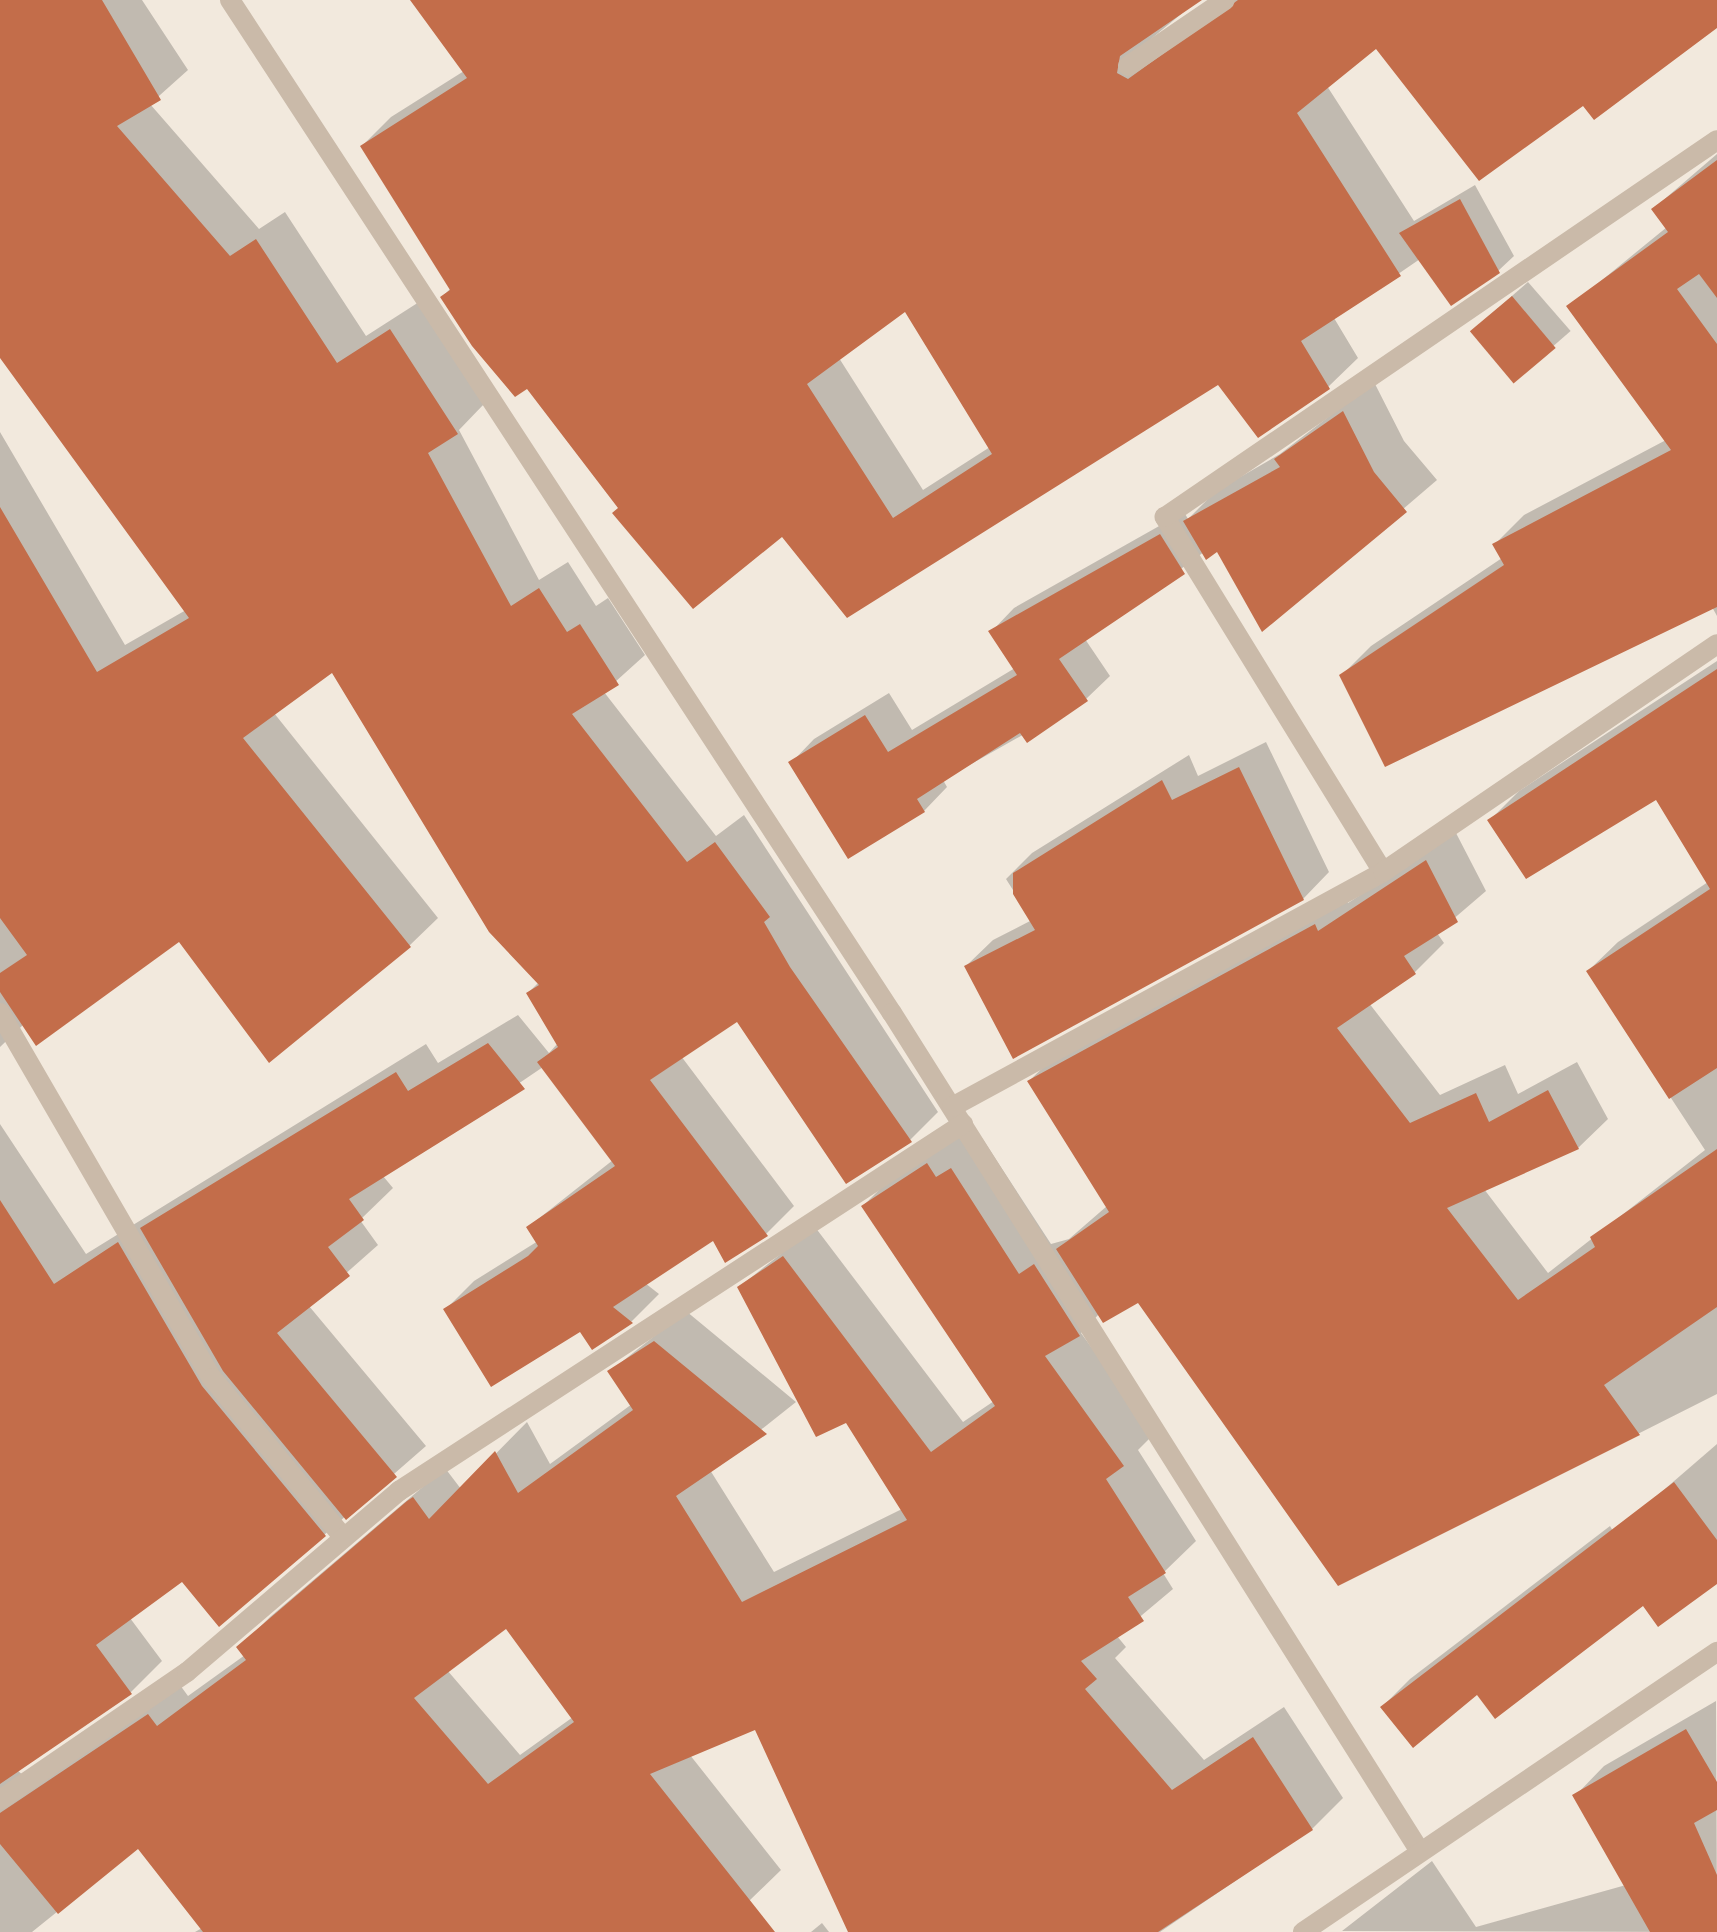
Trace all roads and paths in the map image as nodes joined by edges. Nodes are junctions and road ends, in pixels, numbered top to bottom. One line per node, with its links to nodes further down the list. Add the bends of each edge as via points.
1 (230, 0): 8 (street)
2 (1225, 0): 3 (street)
3 (1128, 66)
4 (1717, 140): 6 (street, via 1165,517)
5 (1717, 644): 6 (street)
6 (1383, 872): 8 (street)
7 (0, 1013): 9 (street, via 212,1378)
8 (957, 1116): 9 (street, via 399,1491); 12 (street)
9 (343, 1537): 11 (street, via 187,1672)
10 (1717, 1652): 12 (street)
11 (0, 1800)
12 (1419, 1850): 13 (street)
13 (1303, 1932)

